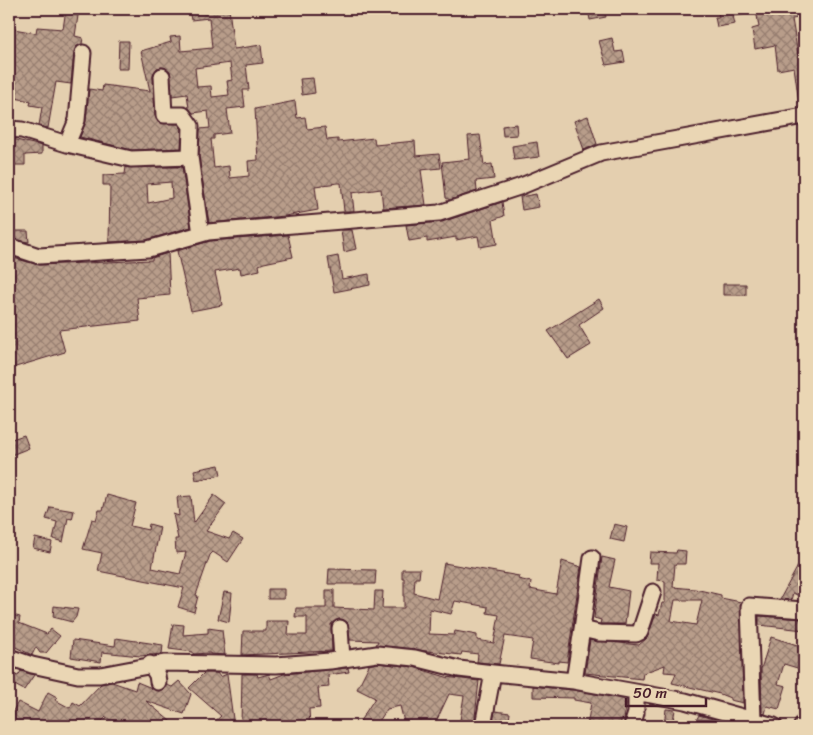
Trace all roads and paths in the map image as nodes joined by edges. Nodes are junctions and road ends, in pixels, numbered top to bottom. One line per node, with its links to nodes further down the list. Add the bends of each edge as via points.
1 (83, 53): 5 (street, via 77,120)
2 (162, 76): 6 (street, via 164,115 183,115 191,126)
3 (804, 116): 7 (street, via 600,153 519,187 440,213)
4 (9, 129): 5 (street)
5 (67, 144): 6 (street, via 131,159)
6 (190, 157): 7 (street)
7 (201, 234): 8 (street, via 148,249 39,256)
8 (9, 248)
9 (592, 558): 13 (street)
10 (653, 592): 13 (street, via 640,632 598,633)
11 (804, 610): 21 (street, via 749,606)
12 (340, 628): 15 (street)
13 (582, 629): 18 (street)
14 (9, 657): 16 (street, via 78,675 100,675)
15 (342, 659): 16 (street, via 276,665); 17 (street, via 377,654)
16 (150, 664): 19 (street)
17 (493, 673): 18 (street); 23 (street)
18 (574, 681): 20 (street)
19 (158, 682)
20 (636, 693): 21 (street, via 685,701); 24 (street)
21 (753, 720): 25 (street)
22 (804, 722): 26 (street)
23 (483, 726)
24 (632, 726)
25 (774, 726)
26 (802, 726)

